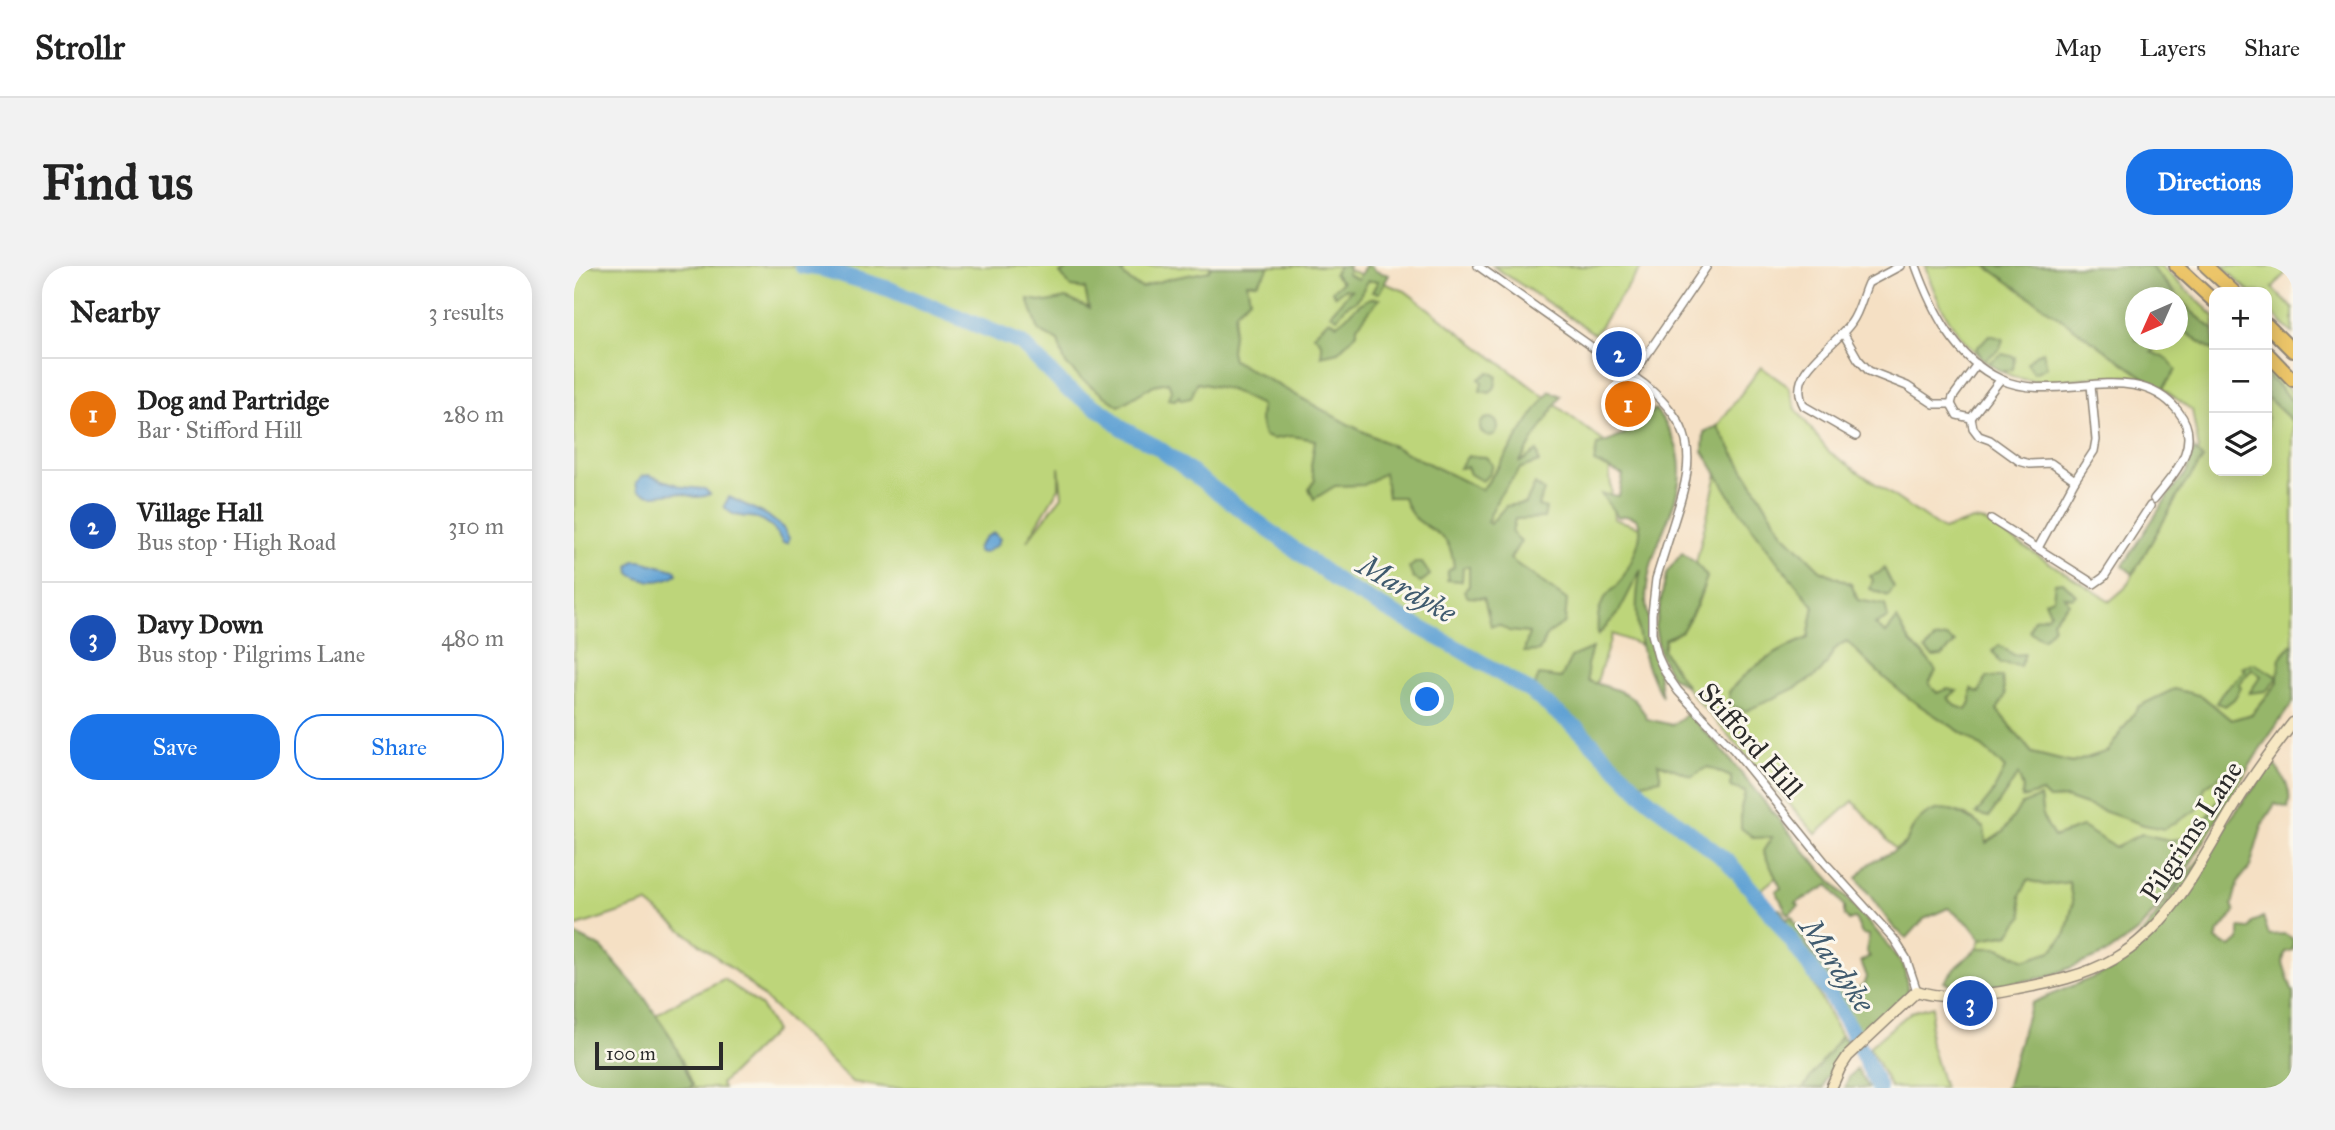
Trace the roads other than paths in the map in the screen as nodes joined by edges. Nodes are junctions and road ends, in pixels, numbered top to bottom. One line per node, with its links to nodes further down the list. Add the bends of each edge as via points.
1 (1478, 266): 14 (street, Stifford Hill)
2 (1707, 266): 14 (street)
3 (1900, 266): 10 (street, via 1868,283)
4 (1916, 266): 13 (street, via 1936,315)
5 (2176, 266): 8 (highway)
6 (2206, 266): 7 (highway)
7 (2229, 287)
8 (2209, 296)
9 (2272, 330): 11 (highway)
10 (1843, 333): 18 (street, via 1869,371 1934,404); 20 (street, via 1803,374 1799,390 1804,406 1812,413)
11 (2293, 351)
12 (2272, 358): 16 (highway)
13 (1977, 363): 15 (street); 18 (street)
14 (1633, 375): 25 (street, Stifford Hill, via 1673,414 1688,449 1688,476 1653,595 1652,634 1660,665 1894,939)
15 (2000, 380): 17 (street, via 2037,389); 19 (street)
16 (2293, 380)
17 (2091, 385): 21 (street, via 2096,440 2088,463); 23 (street, via 2133,385 2166,399 2185,421 2187,453 2104,577 2094,584)
18 (1951, 404): 19 (street, via 1957,415)
19 (1971, 418): 21 (street, via 1979,436 2020,461 2051,463)
20 (1856, 436)
21 (2074, 480): 23 (street)
22 (1991, 519): 23 (street)
23 (2038, 548)
24 (2293, 723): 25 (main road, Pilgrims Lane, via 2254,774 2181,895 2129,949 2100,966 2035,986 1949,996)
25 (1917, 992): 26 (main road, via 1849,1056)
26 (1831, 1088)

